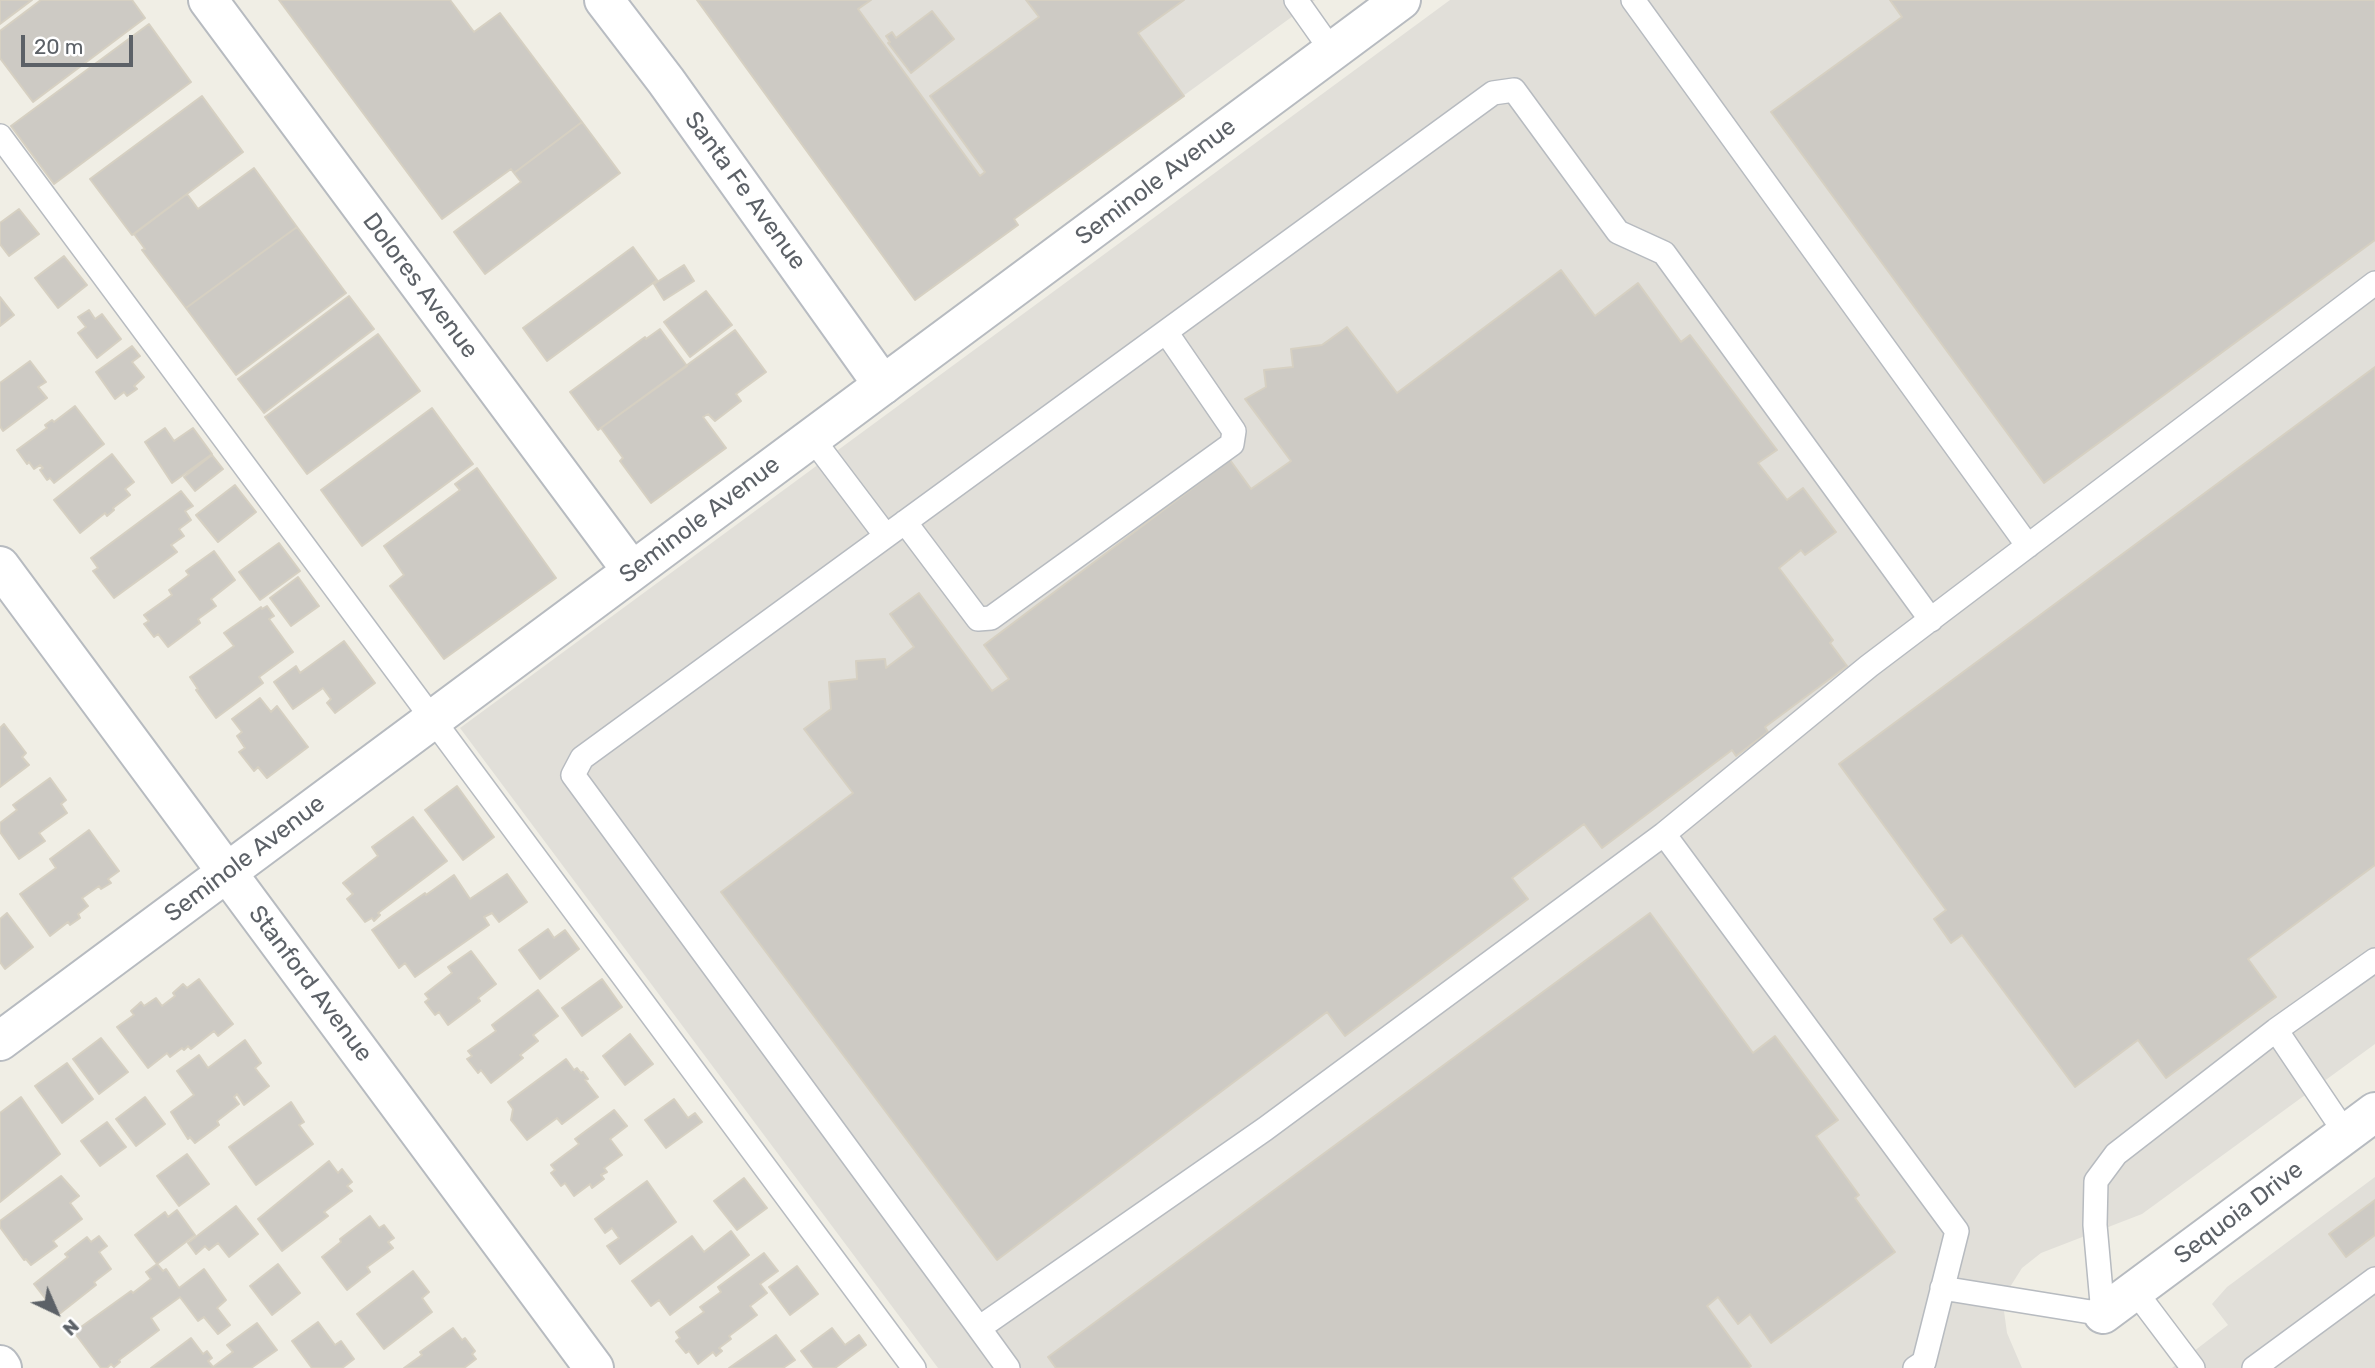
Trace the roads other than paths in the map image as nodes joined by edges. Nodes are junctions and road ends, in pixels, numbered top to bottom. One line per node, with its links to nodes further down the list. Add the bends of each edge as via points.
1 (208, 0): 16 (street, Dolores Avenue)
2 (604, 0): 10 (street, Santa Fe Avenue)
3 (1296, 0): 6 (lane)
4 (1401, 0): 6 (street, Seminole Avenue)
5 (1633, 0): 14 (lane)
6 (1332, 51): 10 (street, Seminole Avenue)
7 (0, 136): 18 (lane)
8 (2375, 283): 14 (lane)
9 (1166, 332): 12 (lane); 12 (lane, via 1234,431 1233,444 991,618 978,619); 17 (lane, via 1493,93 1514,90 1618,232 1664,253)
10 (883, 384): 11 (street, Seminole Avenue)
11 (812, 438): 13 (lane); 16 (street, Seminole Avenue)
12 (905, 522): 13 (lane)
13 (886, 536): 29 (lane, via 582,758 573,775)
14 (2028, 546): 17 (lane)
15 (0, 566): 20 (street, Stanford Avenue)
16 (632, 571): 18 (street, Seminole Avenue)
17 (1931, 620): 19 (lane)
18 (433, 719): 20 (street, Seminole Avenue); 31 (lane)
19 (1664, 834): 26 (lane, via 1957,1231); 29 (lane, via 1265,1129)
20 (227, 872): 23 (street, Seminole Avenue); 30 (street, Stanford Avenue)
21 (2375, 960): 22 (lane)
22 (2276, 1030): 24 (lane); 28 (lane, via 2116,1154 2096,1181)
23 (0, 1041)
24 (2360, 1123): 27 (street, Sequoia Drive)
25 (2375, 1279): 35 (lane)
26 (1942, 1288): 28 (lane); 33 (lane, via 1924,1362)
27 (2135, 1291): 28 (street, Sequoia Drive); 34 (lane)
28 (2103, 1314)
29 (979, 1328): 32 (lane)
30 (594, 1368)
31 (914, 1368)
32 (1007, 1368)
33 (1915, 1368)
34 (2193, 1368)
35 (2254, 1368)

